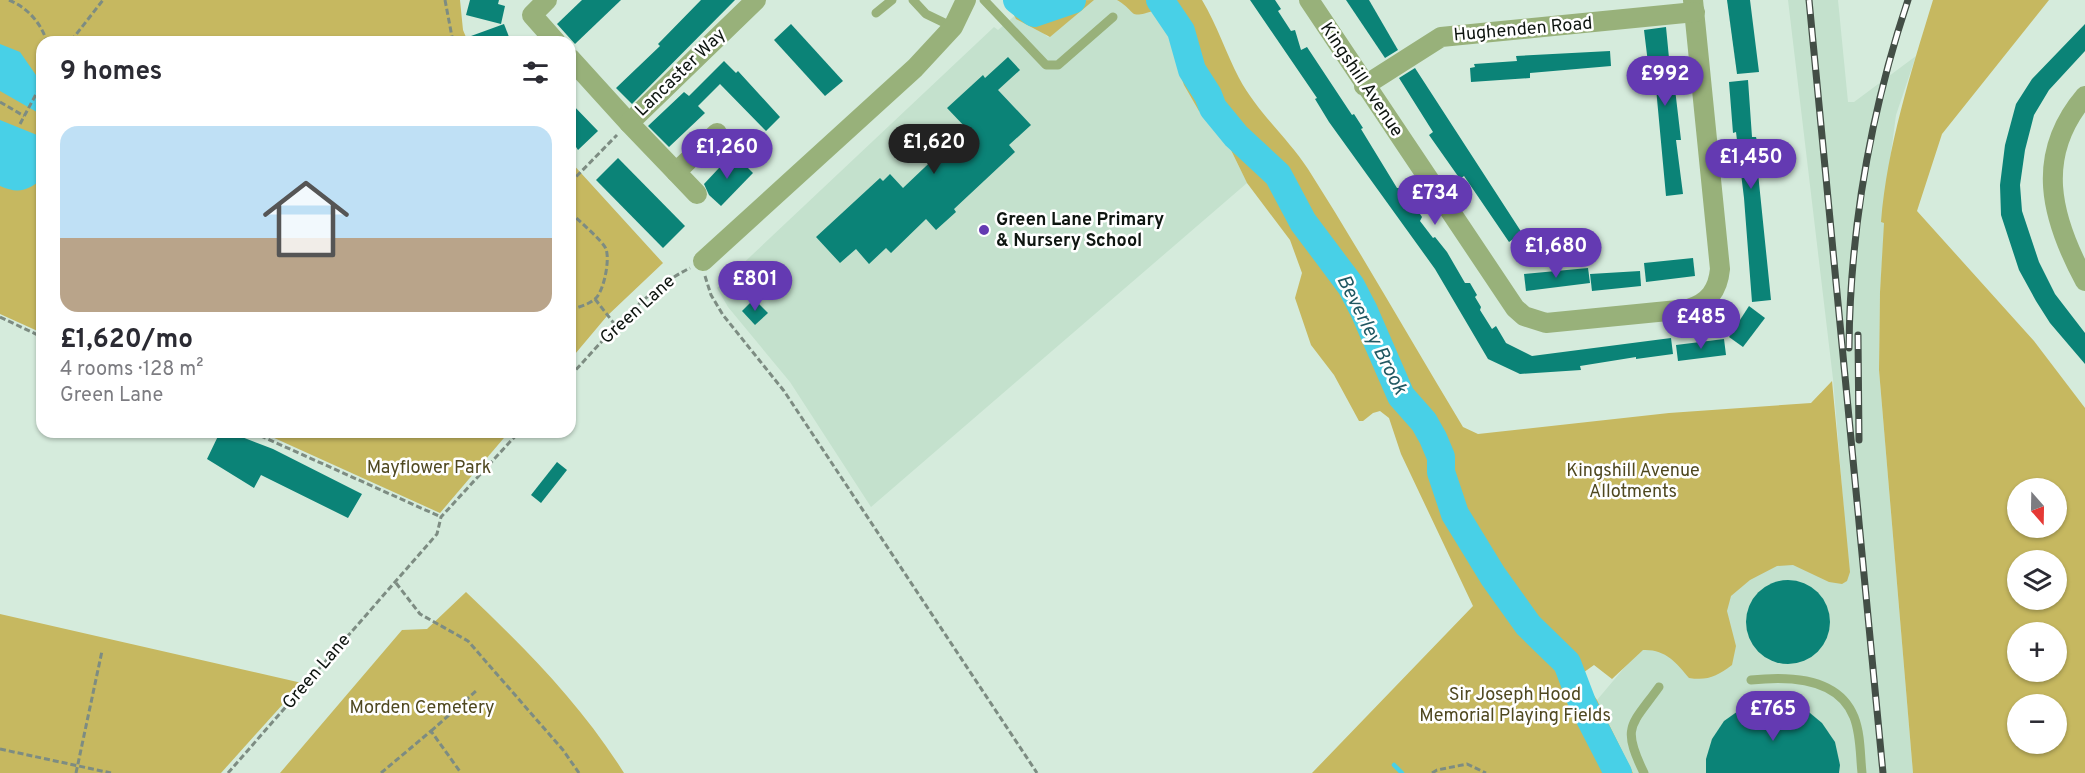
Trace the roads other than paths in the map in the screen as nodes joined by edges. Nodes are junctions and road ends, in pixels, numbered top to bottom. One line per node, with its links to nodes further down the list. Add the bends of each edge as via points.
1 (547, 0): 12 (street, via 532,15)
2 (756, 0): 16 (street, Lancaster Way)
3 (891, 0): 9 (lane)
4 (913, 0): 11 (lane, via 926,14)
5 (966, 0): 11 (street)
6 (984, 0): 10 (lane, via 1046,65 1058,65)
7 (1309, 0): 14 (street, Kingshill Avenue)
8 (1694, 6): 14 (street, Hughenden Road, via 1441,37); 14 (street, Kingshill Avenue, via 1720,269 1715,291 1706,301 1688,309 1546,323 1524,316)
9 (876, 12)
10 (1113, 17)
11 (953, 27): 20 (street, via 915,68)
12 (551, 36)
13 (576, 65): 16 (street)
14 (1364, 86)
15 (2085, 96): 21 (street, via 2063,128 2051,179 2061,231)
16 (629, 123): 18 (street, Lancaster Way)
17 (717, 133): 18 (street)
18 (676, 172): 19 (street, Lancaster Way)
19 (697, 194)
20 (703, 261)
21 (2085, 281)
22 (1751, 680): 25 (lane, via 1804,679 1841,698 1853,714 1858,731)
23 (1659, 687): 24 (lane, via 1629,735)
24 (1644, 773)
25 (1862, 773)

